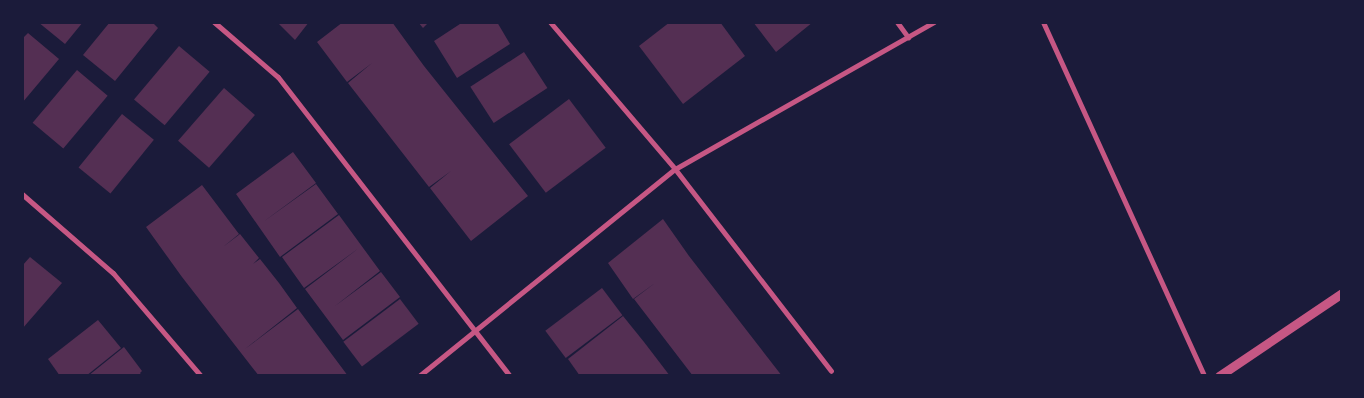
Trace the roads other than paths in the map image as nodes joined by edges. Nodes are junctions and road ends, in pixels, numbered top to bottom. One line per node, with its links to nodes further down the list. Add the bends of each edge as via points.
1 (214, 22): 10 (street, via 278,77)
2 (550, 22): 7 (street)
3 (897, 22): 6 (street)
4 (934, 22): 6 (street)
5 (1043, 22): 15 (street)
6 (908, 37): 7 (street)
7 (675, 169): 10 (street); 11 (street)
8 (22, 194): 12 (street, via 113,273)
9 (1342, 293): 16 (street)
10 (476, 329): 13 (street); 14 (street)
11 (831, 372)
12 (201, 376)
13 (419, 376)
14 (510, 376)
15 (1204, 376)
16 (1219, 376)

